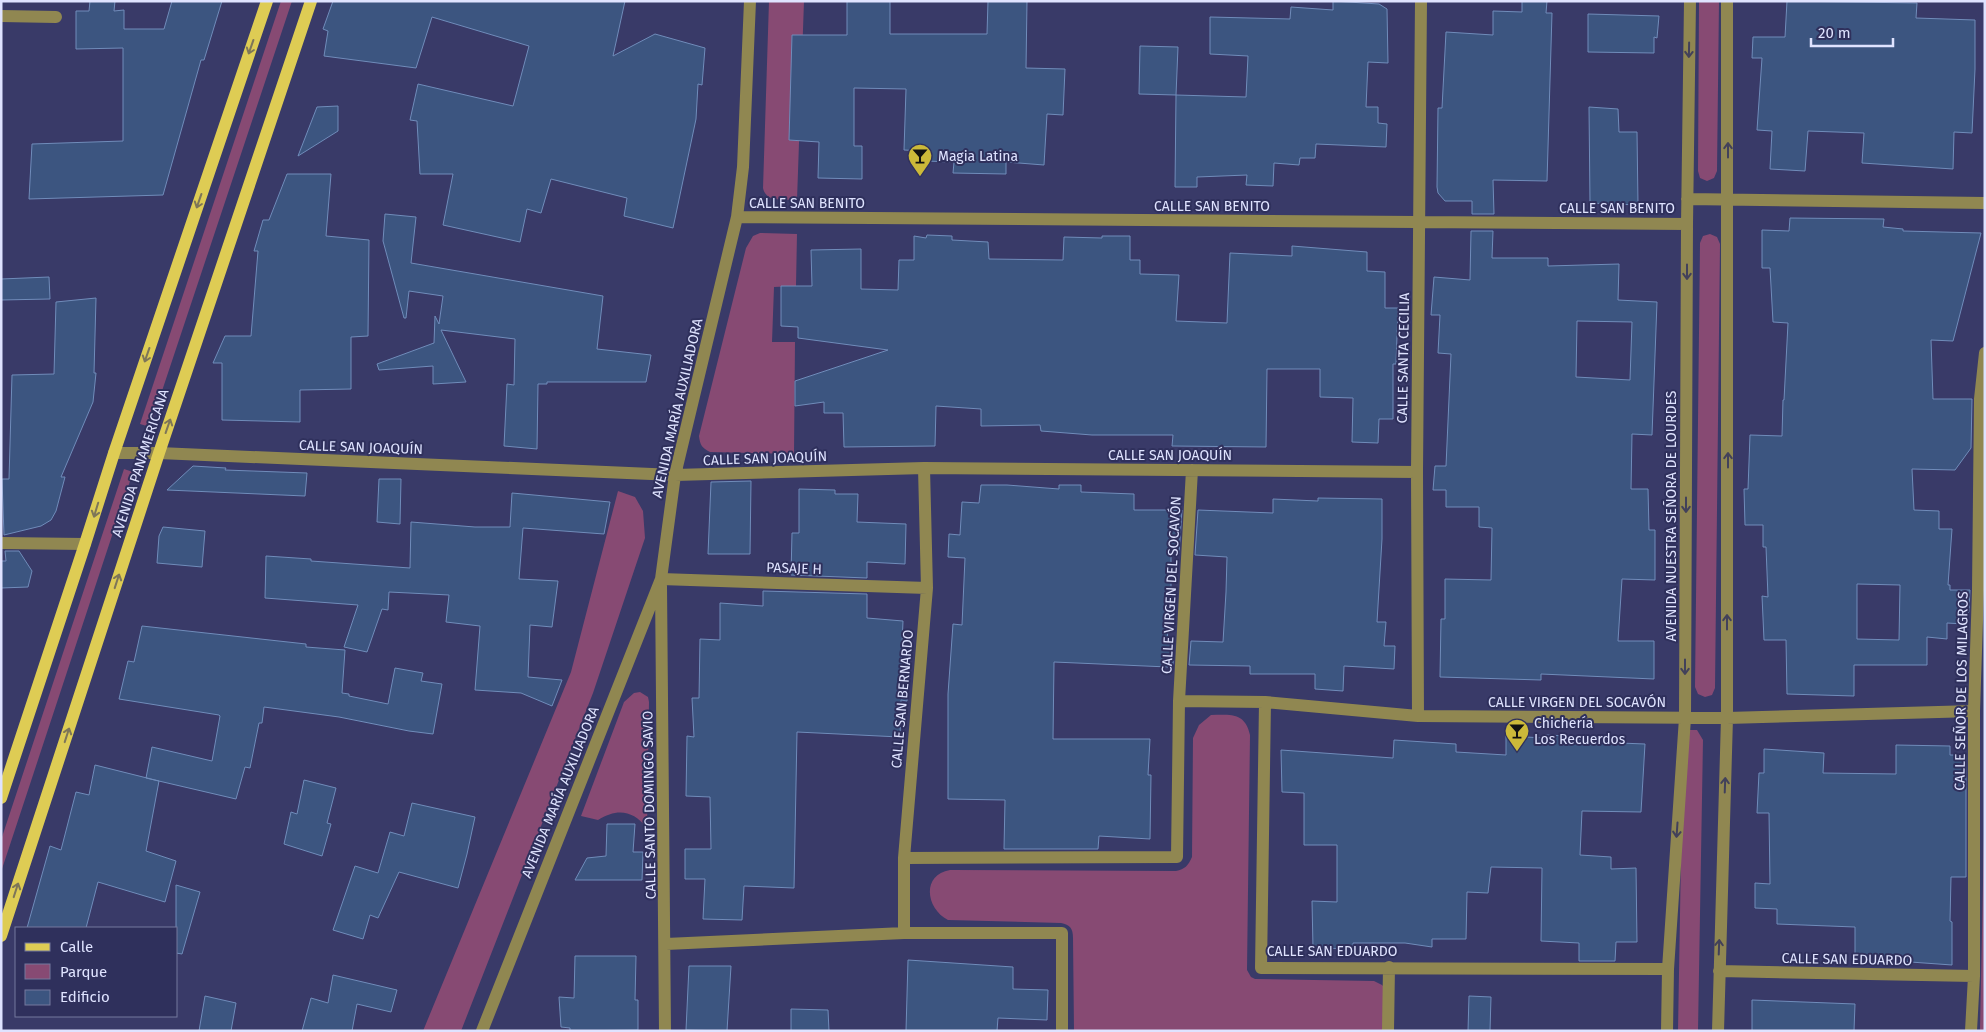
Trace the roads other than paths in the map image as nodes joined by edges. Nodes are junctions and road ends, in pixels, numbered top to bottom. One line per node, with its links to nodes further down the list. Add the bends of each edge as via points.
1 (267, 1): 16 (main road, AVENIDA PANAMERICANA, one-way to 16)
2 (311, 1): 17 (main road, AVENIDA PANAMERICANA, one-way to 2)
3 (750, 1): 12 (street, AVENIDA MARÍA AUXILIADORA)
4 (1422, 1): 13 (street, CALLE SANTA CECILIA)
5 (1690, 1): 9 (street, AVENIDA NUESTRA SEÑORA DE LOURDES, one-way to 9)
6 (1727, 1): 10 (street, one-way to 6)
7 (1, 16): 8 (street)
8 (56, 16)
9 (1687, 199): 10 (street, CALLE SAN BENITO); 14 (street, AVENIDA NUESTRA SEÑORA DE LOURDES)
10 (1728, 199): 11 (street, CALLE SAN BENITO); 32 (street, one-way to 10)
11 (1985, 203)
12 (738, 217): 13 (street, CALLE SAN BENITO); 21 (street, AVENIDA MARÍA AUXILIADORA)
13 (1420, 223): 14 (street, CALLE SAN BENITO); 20 (street, CALLE SANTA CECILIA)
14 (1687, 224): 31 (street, AVENIDA NUESTRA SEÑORA DE LOURDES, one-way to 31)
15 (1985, 353): 24 (street, CALLE SEÑOR DE LOS MILAGROS, via 1980,399)
16 (114, 453): 17 (street, CALLE SAN JOAQUÍN); 23 (main road, AVENIDA PANAMERICANA, one-way to 23)
17 (159, 453): 21 (street, CALLE SAN JOAQUÍN); 36 (main road, AVENIDA PANAMERICANA, one-way to 17)
18 (924, 468): 19 (street, CALLE SAN JOAQUÍN); 21 (street, CALLE SAN JOAQUÍN); 26 (street, CALLE SAN BERNARDO)
19 (1192, 470): 20 (street, CALLE SAN JOAQUÍN); 27 (street, CALLE VIRGEN DEL SOCAVÓN)
20 (1417, 472): 30 (street, CALLE SANTA CECILIA)
21 (674, 475): 25 (street, AVENIDA MARÍA AUXILIADORA)
22 (1, 543): 23 (street)
23 (85, 544): 33 (main road, AVENIDA PANAMERICANA)
24 (1981, 570): 29 (street, CALLE SEÑOR DE LOS MILAGROS)
25 (661, 579): 26 (street, PASAJE H); 37 (street, CALLE SANTO DOMINGO SAVIO); 42 (street, AVENIDA MARÍA AUXILIADORA)
26 (927, 588): 34 (street, CALLE SAN BERNARDO)
27 (1180, 701): 28 (street, CALLE VIRGEN DEL SOCAVÓN); 34 (street, CALLE VIRGEN DEL SOCAVÓN, via 1177,858)
28 (1264, 702): 30 (street, CALLE VIRGEN DEL SOCAVÓN); 38 (street, CALLE SAN EDUARDO, via 1261,968)
29 (1974, 711): 32 (street, CALLE VIRGEN DEL SOCAVÓN); 41 (street, CALLE SEÑOR DE LOS MILAGROS)
30 (1418, 716): 31 (street, CALLE VIRGEN DEL SOCAVÓN)
31 (1685, 718): 32 (street, CALLE VIRGEN DEL SOCAVÓN); 39 (street, AVENIDA NUESTRA SEÑORA DE LOURDES, one-way to 39)
32 (1727, 718): 40 (street, one-way to 32)
33 (1, 798)
34 (904, 858): 35 (street, CALLE SAN BERNARDO)
35 (904, 933): 37 (street); 44 (street, via 1062,933)
36 (1, 936)
37 (666, 944): 43 (street, CALLE SANTO DOMINGO SAVIO)
38 (1389, 967): 39 (street, CALLE SAN EDUARDO); 45 (street)
39 (1668, 969): 46 (street, AVENIDA NUESTRA SEÑORA DE LOURDES)
40 (1719, 971): 41 (street, CALLE SAN EDUARDO); 47 (street)
41 (1974, 976): 48 (street, CALLE SEÑOR DE LOS MILAGROS)
42 (482, 1031)
43 (665, 1031)
44 (1062, 1031)
45 (1388, 1031)
46 (1667, 1031)
47 (1718, 1031)
48 (1971, 1031)

